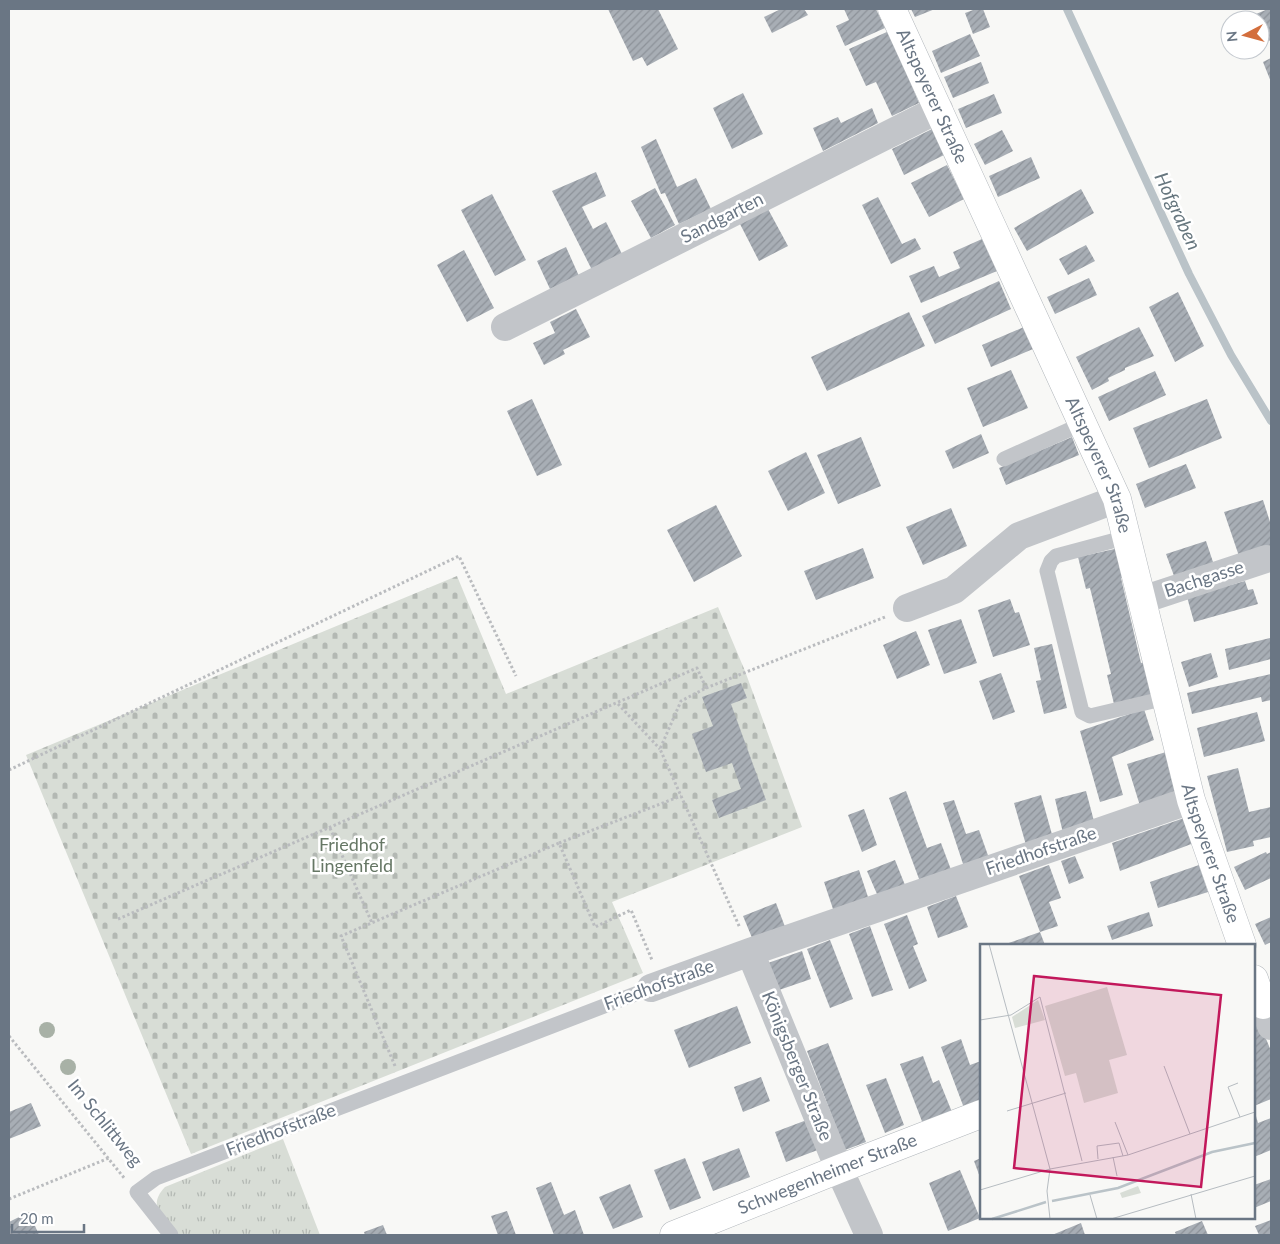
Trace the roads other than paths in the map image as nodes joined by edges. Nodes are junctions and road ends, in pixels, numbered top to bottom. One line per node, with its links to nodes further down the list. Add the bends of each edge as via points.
1 (892, 9): 2 (main road, Altspeyerer Straße)
2 (939, 109): 3 (street, Sandgarten); 4 (main road, Altspeyerer Straße)
3 (505, 327)
4 (1082, 424): 5 (lane); 6 (main road, Altspeyerer Straße)
5 (1004, 459)
6 (1118, 499): 7 (main road, Altspeyerer Straße); 10 (street, via 1019,536 954,590)
7 (1127, 537): 9 (main road, Altspeyerer Straße); 11 (lane, via 1056,556 1047,571 1082,712 1090,716)
8 (1266, 559): 9 (street, Bachgasse)
9 (1142, 600): 11 (main road, Altspeyerer Straße)
10 (907, 608)
11 (1166, 698): 12 (main road, Altspeyerer Straße)
12 (1191, 800): 13 (main road, Altspeyerer Straße); 14 (street, Friedhofstraße)
13 (1242, 944)
14 (750, 952): 16 (street, Friedhofstraße); 19 (street, Königsberger Straße)
15 (1255, 983): 17 (main road)
16 (657, 986): 20 (lane, Friedhofstraße, via 156,1178)
17 (1265, 1012)
18 (980, 1114): 19 (main road, Schwegenheimer Straße)
19 (839, 1169): 22 (main road, Schwegenheimer Straße); 23 (street, Königsberger Straße)
20 (137, 1192): 21 (lane, Im Schlittweg)
21 (171, 1235)
22 (674, 1235)
23 (870, 1235)

